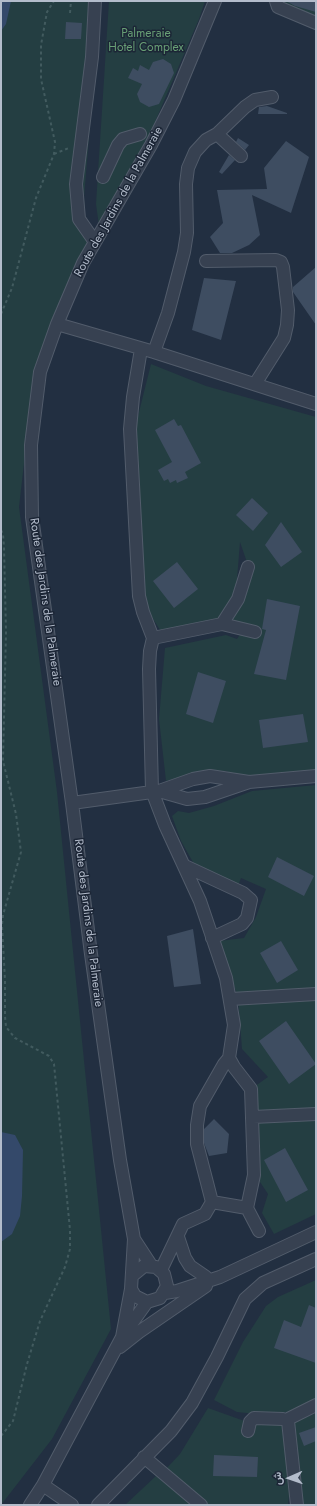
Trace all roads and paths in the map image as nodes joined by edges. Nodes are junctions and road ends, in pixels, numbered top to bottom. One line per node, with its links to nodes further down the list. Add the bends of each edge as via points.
1 (54, 1): 17 (path, via 47,12 41,45 40,79 55,142 54,154 36,198 13,284)
2 (71, 1): 6 (path)
3 (95, 1): 15 (street, via 92,57 76,184 79,218)
4 (215, 1): 9 (street, Route des Jardins de la Palmeraie)
5 (276, 1): 7 (street, via 278,7)
6 (70, 13)
7 (316, 23)
8 (272, 97): 11 (street, via 256,100 245,106)
9 (160, 128): 10 (street); 12 (street, Route des Jardins de la Palmeraie)
10 (140, 134): 12 (street); 14 (street, via 123,139)
11 (218, 134): 13 (street); 20 (street, via 206,140 195,152 188,168 187,233 184,252 168,313)
12 (151, 145): 15 (street, Route des Jardins de la Palmeraie)
13 (241, 156)
14 (103, 177)
15 (95, 242): 18 (street, Route des Jardins de la Palmeraie, via 83,263)
16 (206, 261): 21 (street, via 276,260 284,267 287,326 284,338)
17 (1, 314)
18 (57, 324): 19 (street); 31 (street, Route des Jardins de la Palmeraie, via 40,372 30,474 32,517)
19 (141, 349): 20 (street); 27 (street, via 130,429 139,596 142,612)
20 (154, 352): 21 (street)
21 (255, 384): 22 (street)
22 (316, 404)
23 (1, 530): 58 (path, via 4,547 6,632 3,761 16,814 21,852 2,925 6,1027 15,1038 49,1056 54,1064 70,1249 65,1267 40,1321 14,1421)
24 (248, 567): 25 (street, via 238,599)
25 (222, 624): 26 (street); 27 (street)
26 (255, 632)
27 (153, 638): 30 (street, via 149,669)
28 (316, 776): 29 (street)
29 (249, 782): 30 (street, via 210,776); 30 (street, via 205,797 187,799)
30 (156, 791): 31 (street); 32 (street, via 165,825)
31 (72, 803): 44 (street, Route des Jardins de la Palmeraie, via 120,1160)
32 (185, 866): 33 (street); 33 (street, via 243,893 251,900 247,918 242,924)
33 (212, 938): 35 (street)
34 (316, 994): 35 (street)
35 (231, 999): 36 (street, via 234,1025)
36 (229, 1058): 38 (street, via 251,1089); 39 (street, via 200,1106 197,1125 197,1144)
37 (316, 1114): 38 (street)
38 (252, 1117): 40 (street, via 254,1175)
39 (212, 1202): 40 (street); 43 (street, via 205,1214 184,1224)
40 (247, 1208): 41 (street)
41 (259, 1231)
42 (316, 1232): 49 (street)
43 (178, 1237): 46 (street); 48 (street, via 190,1266)
44 (134, 1239): 46 (street, Route des Jardins de la Palmeraie); 47 (street, Route des Jardins de la Palmeraie)
45 (316, 1259): 59 (street, via 263,1283 245,1299 192,1403 171,1431)
46 (160, 1271): 47 (street, via 137,1270); 48 (street, via 181,1281); 51 (street, via 167,1286)
47 (133, 1275): 50 (street, Route des Jardins de la Palmeraie)
48 (206, 1277): 49 (street)
49 (220, 1277): 51 (street, Route des Jardins de la Palmeraie); 54 (street)
50 (131, 1289): 52 (street, via 135,1296); 53 (street, Route des Jardins de la Palmeraie)
51 (165, 1293): 52 (street, Route des Jardins de la Palmeraie, via 160,1298)
52 (147, 1302): 53 (street, Route des Jardins de la Palmeraie)
53 (122, 1337): 54 (street, Route des Jardins de la Palmeraie)
54 (114, 1352): 60 (street, Route des Jardins de la Palmeraie)
55 (316, 1405): 56 (street)
56 (286, 1420): 57 (street, via 254,1418); 65 (street, via 290,1428)
57 (248, 1431)
58 (1, 1436)
59 (144, 1458): 63 (street); 64 (street)
60 (43, 1485): 61 (street, Route des Jardins de la Palmeraie); 62 (street)
61 (30, 1505)
62 (72, 1505)
63 (98, 1505)
64 (201, 1505)
65 (297, 1505)

